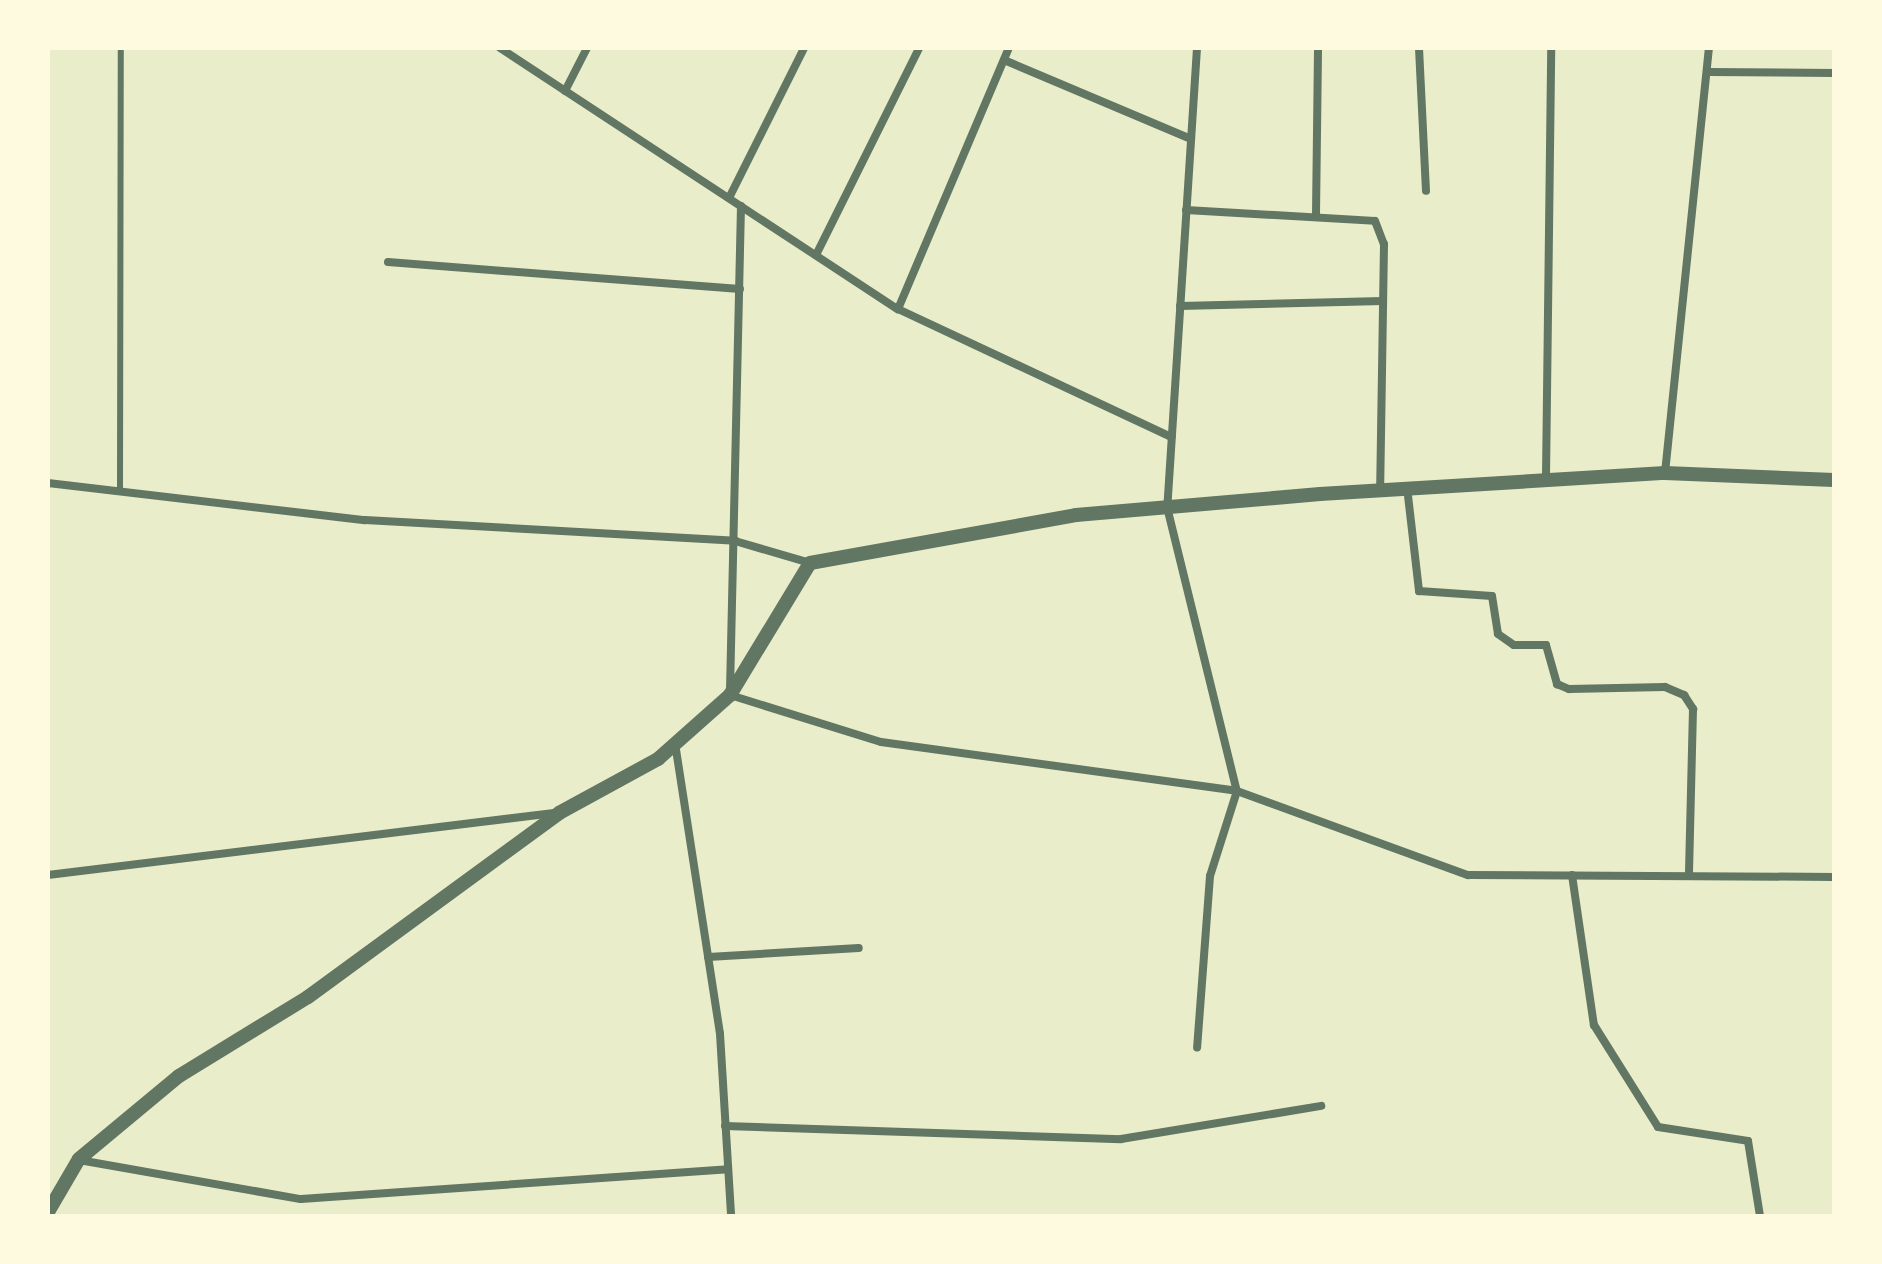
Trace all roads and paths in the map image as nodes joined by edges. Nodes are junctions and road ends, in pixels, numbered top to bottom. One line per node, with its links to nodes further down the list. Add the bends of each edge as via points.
1 (121, 48): 35 (lane)
2 (500, 48): 15 (street)
3 (587, 48): 15 (street)
4 (804, 48): 18 (street)
5 (919, 48): 22 (street)
6 (1009, 48): 12 (street)
7 (1197, 48): 16 (street)
8 (1318, 48): 21 (street)
9 (1419, 48): 17 (street)
10 (1551, 48): 30 (street)
11 (1709, 48): 13 (street)
12 (1004, 60): 16 (street); 27 (street)
13 (1709, 72): 14 (street); 29 (street)
14 (1834, 73)
15 (565, 91): 18 (street)
16 (1191, 139): 20 (street)
17 (1426, 191)
18 (729, 198): 19 (street)
19 (741, 206): 22 (street); 24 (street)
20 (1186, 210): 21 (street); 26 (street)
21 (1316, 214): 25 (street, via 1375,221 1384,244)
22 (816, 255): 27 (street)
23 (388, 262): 24 (street)
24 (740, 289): 37 (street)
25 (1383, 301): 26 (street); 34 (street)
26 (1180, 306): 28 (street)
27 (898, 309): 28 (street)
28 (1171, 437): 36 (street)
29 (1665, 473): 30 (street); 31 (street)
30 (1546, 477): 33 (street)
31 (1834, 480)
32 (48, 483): 35 (street)
33 (1407, 487): 34 (street); 45 (street, via 1419,591 1492,596 1498,634 1514,645 1546,645 1557,684 1569,689 1665,687 1684,695 1693,709)
34 (1380, 489): 36 (street)
35 (120, 490): 37 (street, via 365,520)
36 (1167, 507): 38 (street, via 1076,515); 41 (street)
37 (735, 541): 38 (street); 39 (street)
38 (810, 563): 39 (street)
39 (730, 695): 40 (street); 41 (street, via 881,742)
40 (675, 742): 42 (street); 48 (street)
41 (1237, 791): 44 (street, via 1468,875); 49 (street, via 1210,876)
42 (559, 813): 43 (street); 52 (street, via 308,997 179,1076)
43 (48, 875)
44 (1572, 875): 45 (street); 56 (street, via 1594,1025 1658,1127 1748,1141)
45 (1689, 876): 46 (street)
46 (1834, 877)
47 (859, 948): 48 (street)
48 (708, 957): 51 (street)
49 (1197, 1048)
50 (1321, 1106): 51 (street, via 1121,1139)
51 (725, 1126): 53 (street)
52 (79, 1159): 53 (street, via 301,1199); 54 (street)
53 (728, 1169): 55 (street)
54 (48, 1212)
55 (731, 1216)
56 (1760, 1216)

